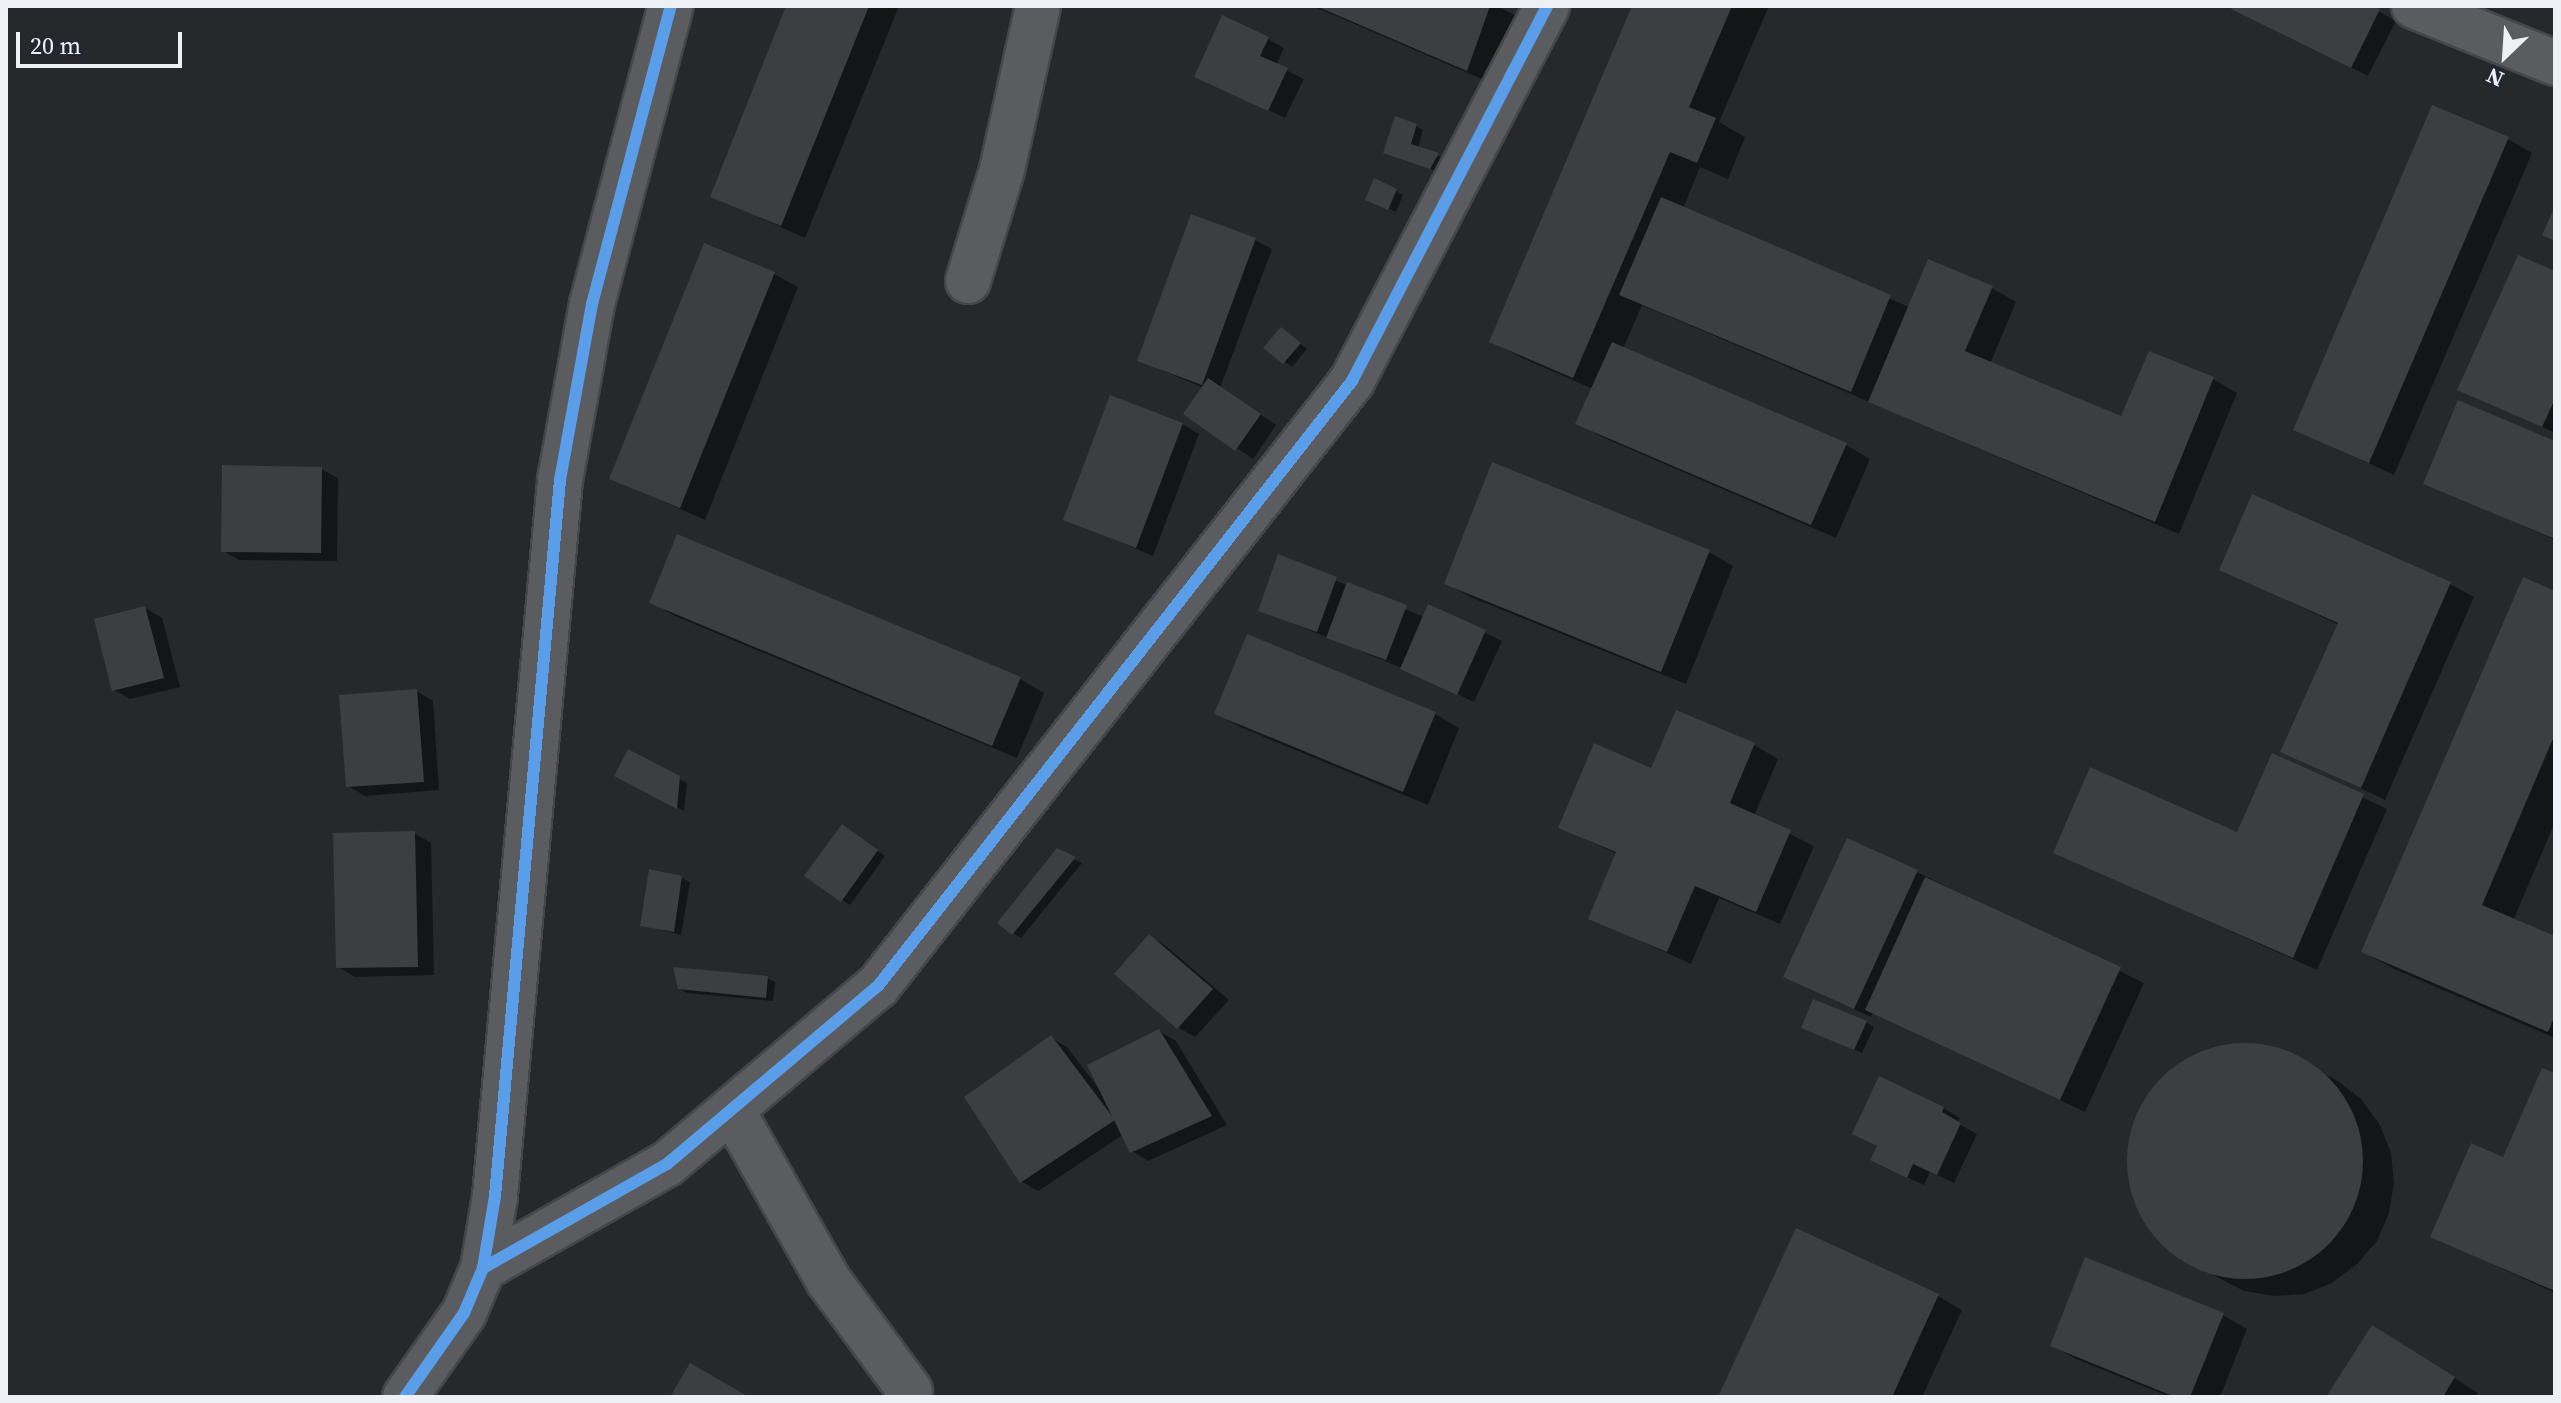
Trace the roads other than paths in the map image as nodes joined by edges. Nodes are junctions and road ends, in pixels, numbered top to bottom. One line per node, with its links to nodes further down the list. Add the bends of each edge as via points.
1 (671, 6): 8 (street, via 592,304 560,480 495,1196)
2 (1038, 6): 6 (street, via 1002,170)
3 (1547, 6): 7 (street, via 1352,381 878,986)
4 (2414, 6): 5 (street)
5 (2555, 63)
6 (968, 281)
7 (732, 1110): 8 (street, via 667,1164); 9 (street, via 828,1280)
8 (483, 1268): 10 (street, via 464,1313)
9 (910, 1391)
10 (405, 1397)

